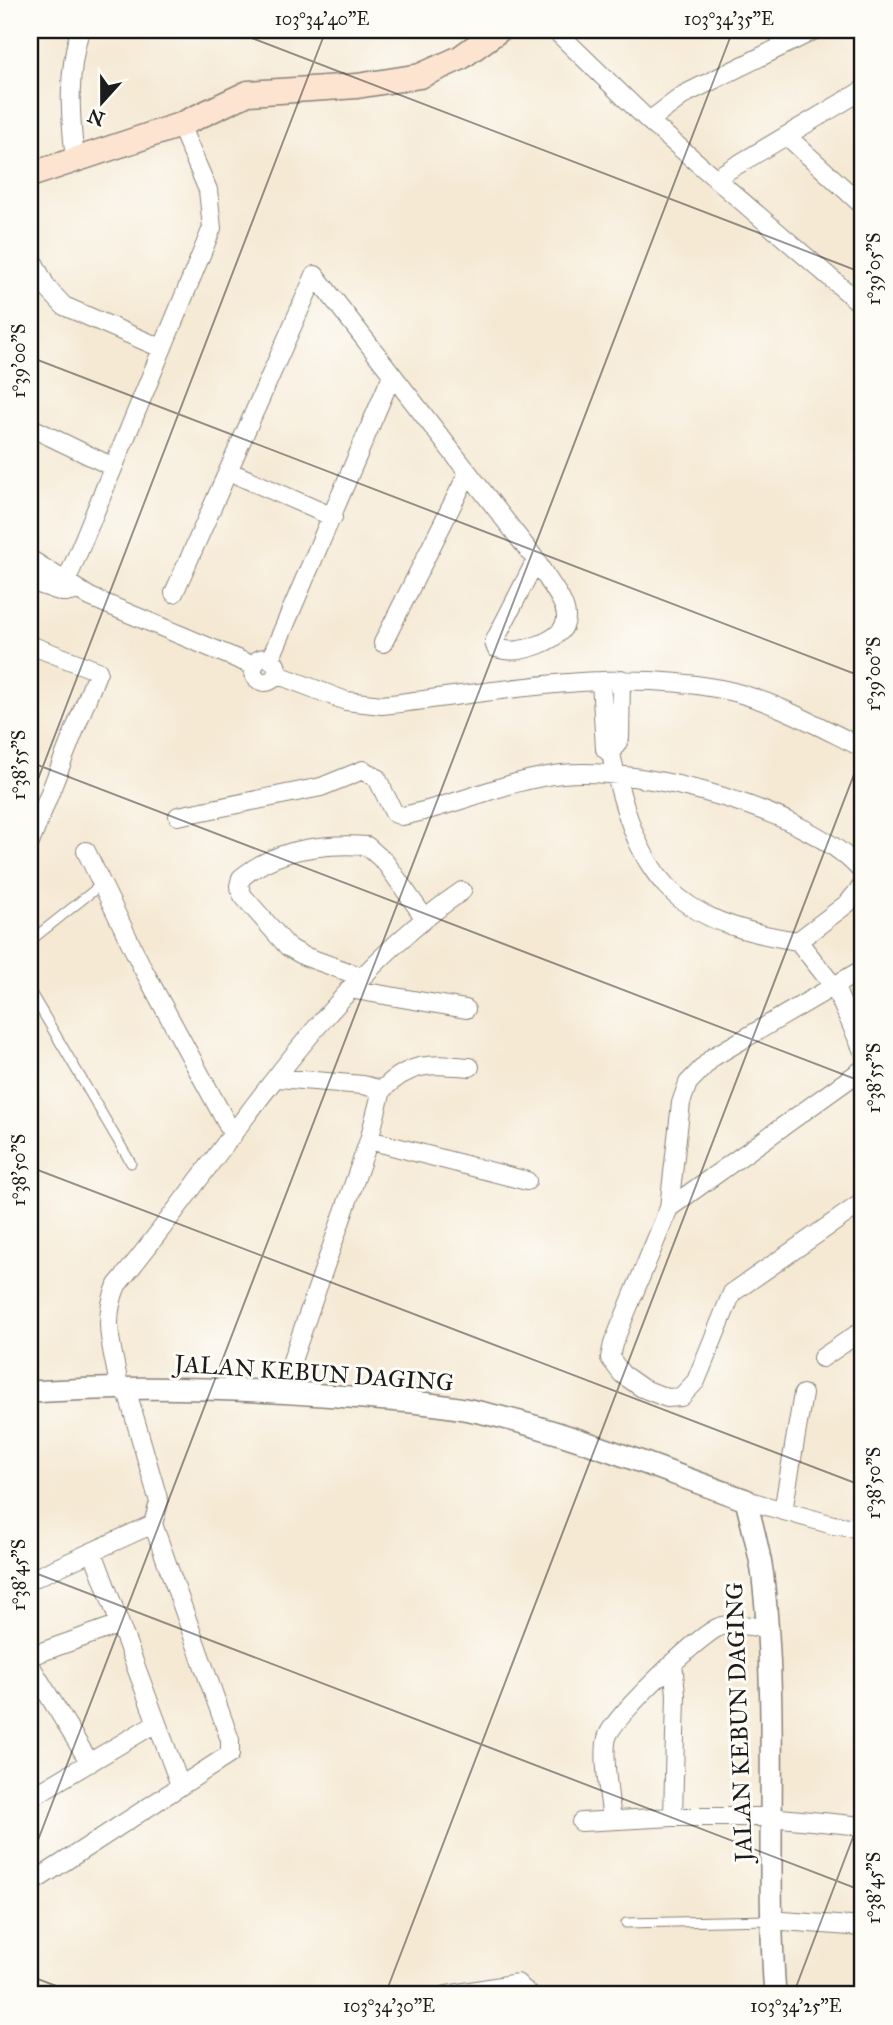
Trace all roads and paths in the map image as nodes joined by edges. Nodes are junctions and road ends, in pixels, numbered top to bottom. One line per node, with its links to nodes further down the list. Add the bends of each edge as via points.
1 (80, 30): 9 (street, via 70,85)
2 (499, 30): 7 (main road, via 460,58 420,76 357,86 248,93)
3 (555, 30): 6 (street)
4 (815, 30): 6 (street, via 685,94)
5 (859, 99): 8 (street)
6 (649, 121): 11 (street)
7 (180, 125): 9 (main road); 15 (street, via 208,190 212,228)
8 (788, 136): 11 (street); 12 (street)
9 (75, 160): 10 (main road)
10 (30, 175)
11 (718, 177): 14 (street)
12 (863, 206)
13 (30, 256): 15 (street, via 47,288 64,306)
14 (863, 306)
15 (161, 348): 18 (street)
16 (392, 375): 19 (street, via 314,275); 20 (street); 21 (street)
17 (30, 427): 18 (street)
18 (111, 466): 25 (street)
19 (228, 471): 21 (street); 26 (street)
20 (468, 473): 23 (street); 27 (street)
21 (333, 517): 29 (street)
22 (30, 559): 25 (street)
23 (536, 560): 23 (street, via 566,606 563,631 524,650 496,648 494,642)
24 (30, 581): 25 (street)
25 (69, 588): 29 (street)
26 (174, 593)
27 (383, 643)
28 (30, 645): 36 (street, via 98,671)
29 (267, 667): 31 (street, via 346,701 382,705)
30 (621, 679): 31 (street); 32 (street, via 723,689 779,707); 33 (street, via 620,738)
31 (601, 681): 33 (street, via 603,740)
32 (863, 748)
33 (611, 754): 34 (street)
34 (616, 776): 35 (street, via 563,774 402,816 394,813 377,778 363,770 321,787); 38 (street, via 716,795 779,815 825,841); 44 (street, via 642,855 674,896 749,933)
35 (178, 816)
36 (30, 843)
37 (86, 851): 39 (street)
38 (863, 873)
39 (102, 884): 43 (lane); 55 (street)
40 (863, 886): 44 (street)
41 (462, 891): 42 (street)
42 (424, 916): 46 (street); 46 (street, via 385,862 367,846 319,845 273,859 241,878 243,896 288,947)
43 (30, 941)
44 (798, 941): 47 (street)
45 (863, 969): 47 (street)
46 (356, 983): 49 (street); 53 (street)
47 (835, 988): 50 (street); 60 (street, via 713,1057 688,1083 681,1103)
48 (30, 990): 57 (lane)
49 (466, 1009)
50 (863, 1051)
51 (470, 1067): 54 (street, via 413,1067)
52 (863, 1068): 60 (street)
53 (278, 1078): 54 (street); 55 (street)
54 (382, 1090): 56 (street)
55 (233, 1135): 63 (street, via 117,1285 107,1324)
56 (369, 1140): 58 (street); 65 (street)
57 (131, 1163)
58 (527, 1181)
59 (863, 1202): 60 (street, via 732,1293 696,1381 681,1397 667,1398 622,1374 610,1358)
60 (669, 1208)
61 (863, 1331): 62 (street)
62 (822, 1358)
63 (122, 1387): 64 (street, JALAN KEBUN DAGING); 65 (street, JALAN KEBUN DAGING); 69 (street, via 159,1502)
64 (30, 1392)
65 (281, 1392): 67 (street, JALAN KEBUN DAGING, via 478,1412 548,1430)
66 (803, 1394): 68 (street)
67 (746, 1500): 68 (street); 74 (street, JALAN KEBUN DAGING, via 763,1576)
68 (783, 1511): 70 (street)
69 (153, 1524): 71 (street); 80 (street, via 230,1740 230,1754 223,1761)
70 (863, 1529)
71 (93, 1552): 72 (street); 73 (street)
72 (30, 1580)
73 (120, 1624): 75 (street); 78 (street)
74 (767, 1628): 76 (street, via 721,1626); 83 (street, JALAN KEBUN DAGING)
75 (30, 1656)
76 (673, 1662): 82 (street); 84 (street, via 607,1736)
77 (30, 1665): 79 (street)
78 (156, 1723): 79 (street); 80 (street)
79 (90, 1763): 81 (street)
80 (180, 1785): 87 (street)
81 (30, 1798)
82 (673, 1817): 83 (street); 84 (street)
83 (770, 1817): 86 (street); 88 (street, JALAN KEBUN DAGING)
84 (612, 1820): 85 (street)
85 (581, 1822)
86 (863, 1826)
87 (30, 1884)
88 (770, 1920): 89 (lane); 90 (street); 94 (street, JALAN KEBUN DAGING)
89 (626, 1923)
90 (863, 1927)
91 (446, 1995): 92 (street)
92 (452, 1995): 93 (street, via 517,1983)
93 (529, 1995)
94 (775, 1995)

